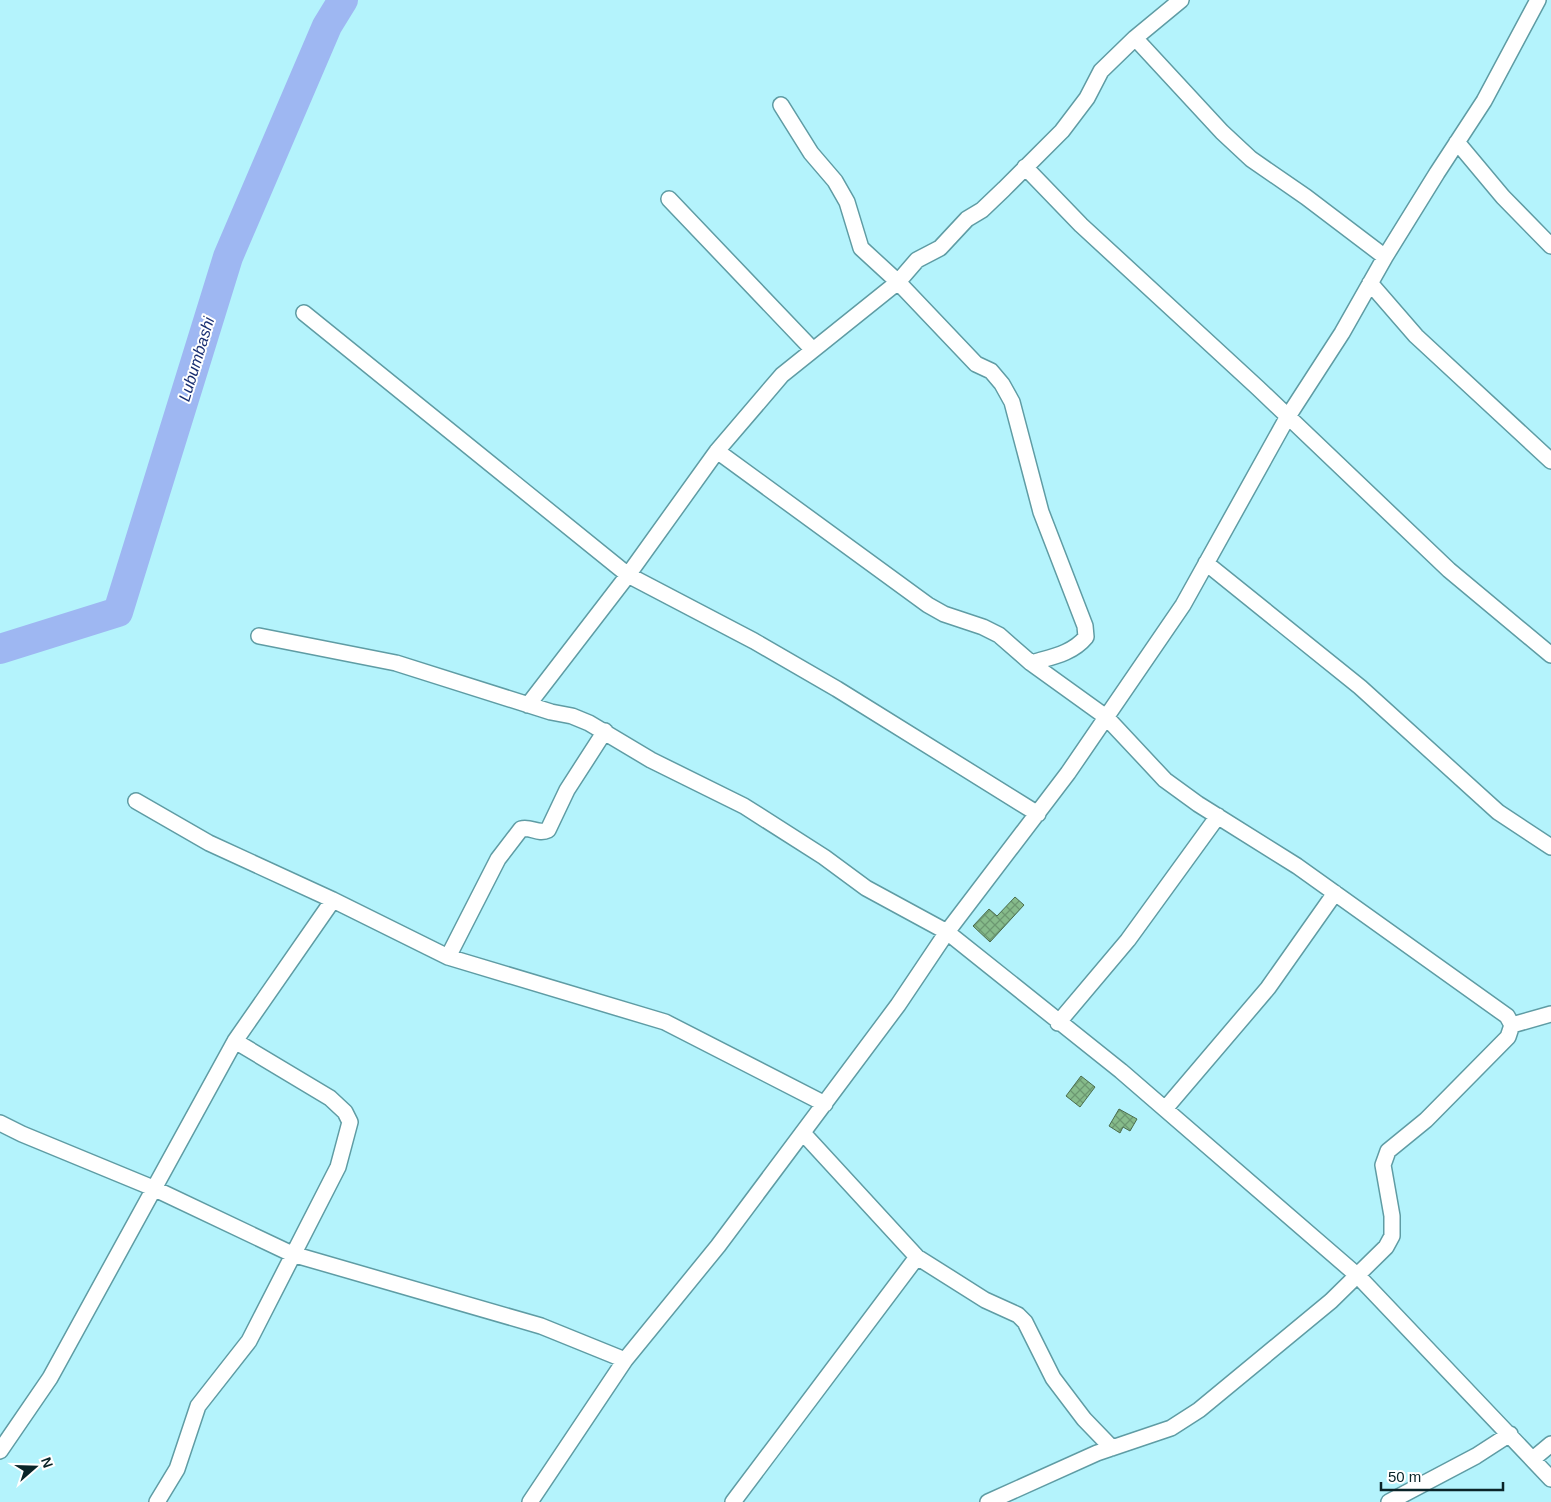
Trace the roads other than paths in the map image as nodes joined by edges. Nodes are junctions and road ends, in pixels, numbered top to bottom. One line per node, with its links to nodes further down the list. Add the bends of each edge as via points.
1 (1182, 0): 3 (street)
2 (1538, 0): 5 (street, via 1484,102)
3 (1136, 38): 6 (street, via 1101,71 1087,98 1062,131); 9 (street, via 1222,132 1251,158)
4 (781, 105): 10 (street, via 847,202 861,248)
5 (1457, 142): 8 (street, via 1503,197); 9 (street)
6 (1025, 167): 10 (street, via 940,248 917,260); 14 (street, via 1081,225)
7 (669, 199): 13 (street)
8 (1551, 246)
9 (1385, 257): 11 (street)
10 (898, 282): 13 (street); 21 (street, via 976,364 991,371 1012,402 1041,512 1085,626 1086,637 1067,652)
11 (1370, 284): 14 (street); 16 (street, via 1416,336)
12 (304, 312): 18 (street)
13 (813, 350): 15 (street, via 782,375)
14 (1287, 418): 17 (street); 20 (street, via 1449,570)
15 (717, 451): 18 (street); 21 (street, via 928,605 1000,635)
16 (1551, 461)
17 (1206, 563): 23 (street, via 1183,605); 28 (street, via 1360,686 1498,812)
18 (628, 575): 22 (street); 26 (street, via 837,689)
19 (259, 636): 22 (street, via 396,663)
20 (1551, 655)
21 (1031, 663): 23 (street)
22 (528, 705): 24 (street, via 572,716)
23 (1106, 717): 26 (street); 27 (street, via 1165,780)
24 (605, 731): 31 (street, via 651,760 744,806 866,888); 32 (street, via 567,790 548,830 540,833 524,827 498,859)
25 (136, 800): 30 (street, via 209,843)
26 (1038, 814): 31 (street)
27 (1218, 816): 29 (street); 34 (street, via 1128,940)
28 (1551, 847)
29 (1335, 893): 35 (street, via 1507,1016); 38 (street, via 1268,988)
30 (333, 900): 32 (street); 36 (street)
31 (947, 932): 34 (street); 37 (street)
32 (448, 957): 37 (street, via 665,1022)
33 (1551, 1014): 35 (street)
34 (1058, 1023): 38 (street)
35 (1512, 1025): 44 (street, via 1508,1037 1481,1065 1426,1120 1388,1151 1383,1166 1392,1216 1392,1236 1386,1247)
36 (235, 1041): 41 (street); 42 (street, via 330,1098 350,1122 338,1168)
37 (825, 1104): 40 (street)
38 (1165, 1109): 44 (street)
39 (0, 1123): 41 (street)
40 (803, 1133): 43 (street); 45 (street, via 718,1246)
41 (153, 1188): 42 (street); 49 (street, via 50,1378)
42 (292, 1254): 45 (street, via 541,1326); 52 (street, via 249,1341 198,1406 177,1469)
43 (917, 1258): 48 (street, via 985,1300 1018,1315 1025,1322 1053,1378 1084,1419); 54 (street)
44 (1358, 1276): 46 (street); 48 (street, via 1199,1410 1171,1428)
45 (625, 1360): 53 (street)
46 (1510, 1434): 50 (street); 56 (street, via 1476,1456)
47 (1551, 1444): 50 (street)
48 (1112, 1448): 55 (street)
49 (0, 1451)
50 (1533, 1459): 51 (street)
51 (1551, 1479)
52 (157, 1502)
53 (530, 1502)
54 (733, 1502)
55 (988, 1502)
56 (1389, 1502)

